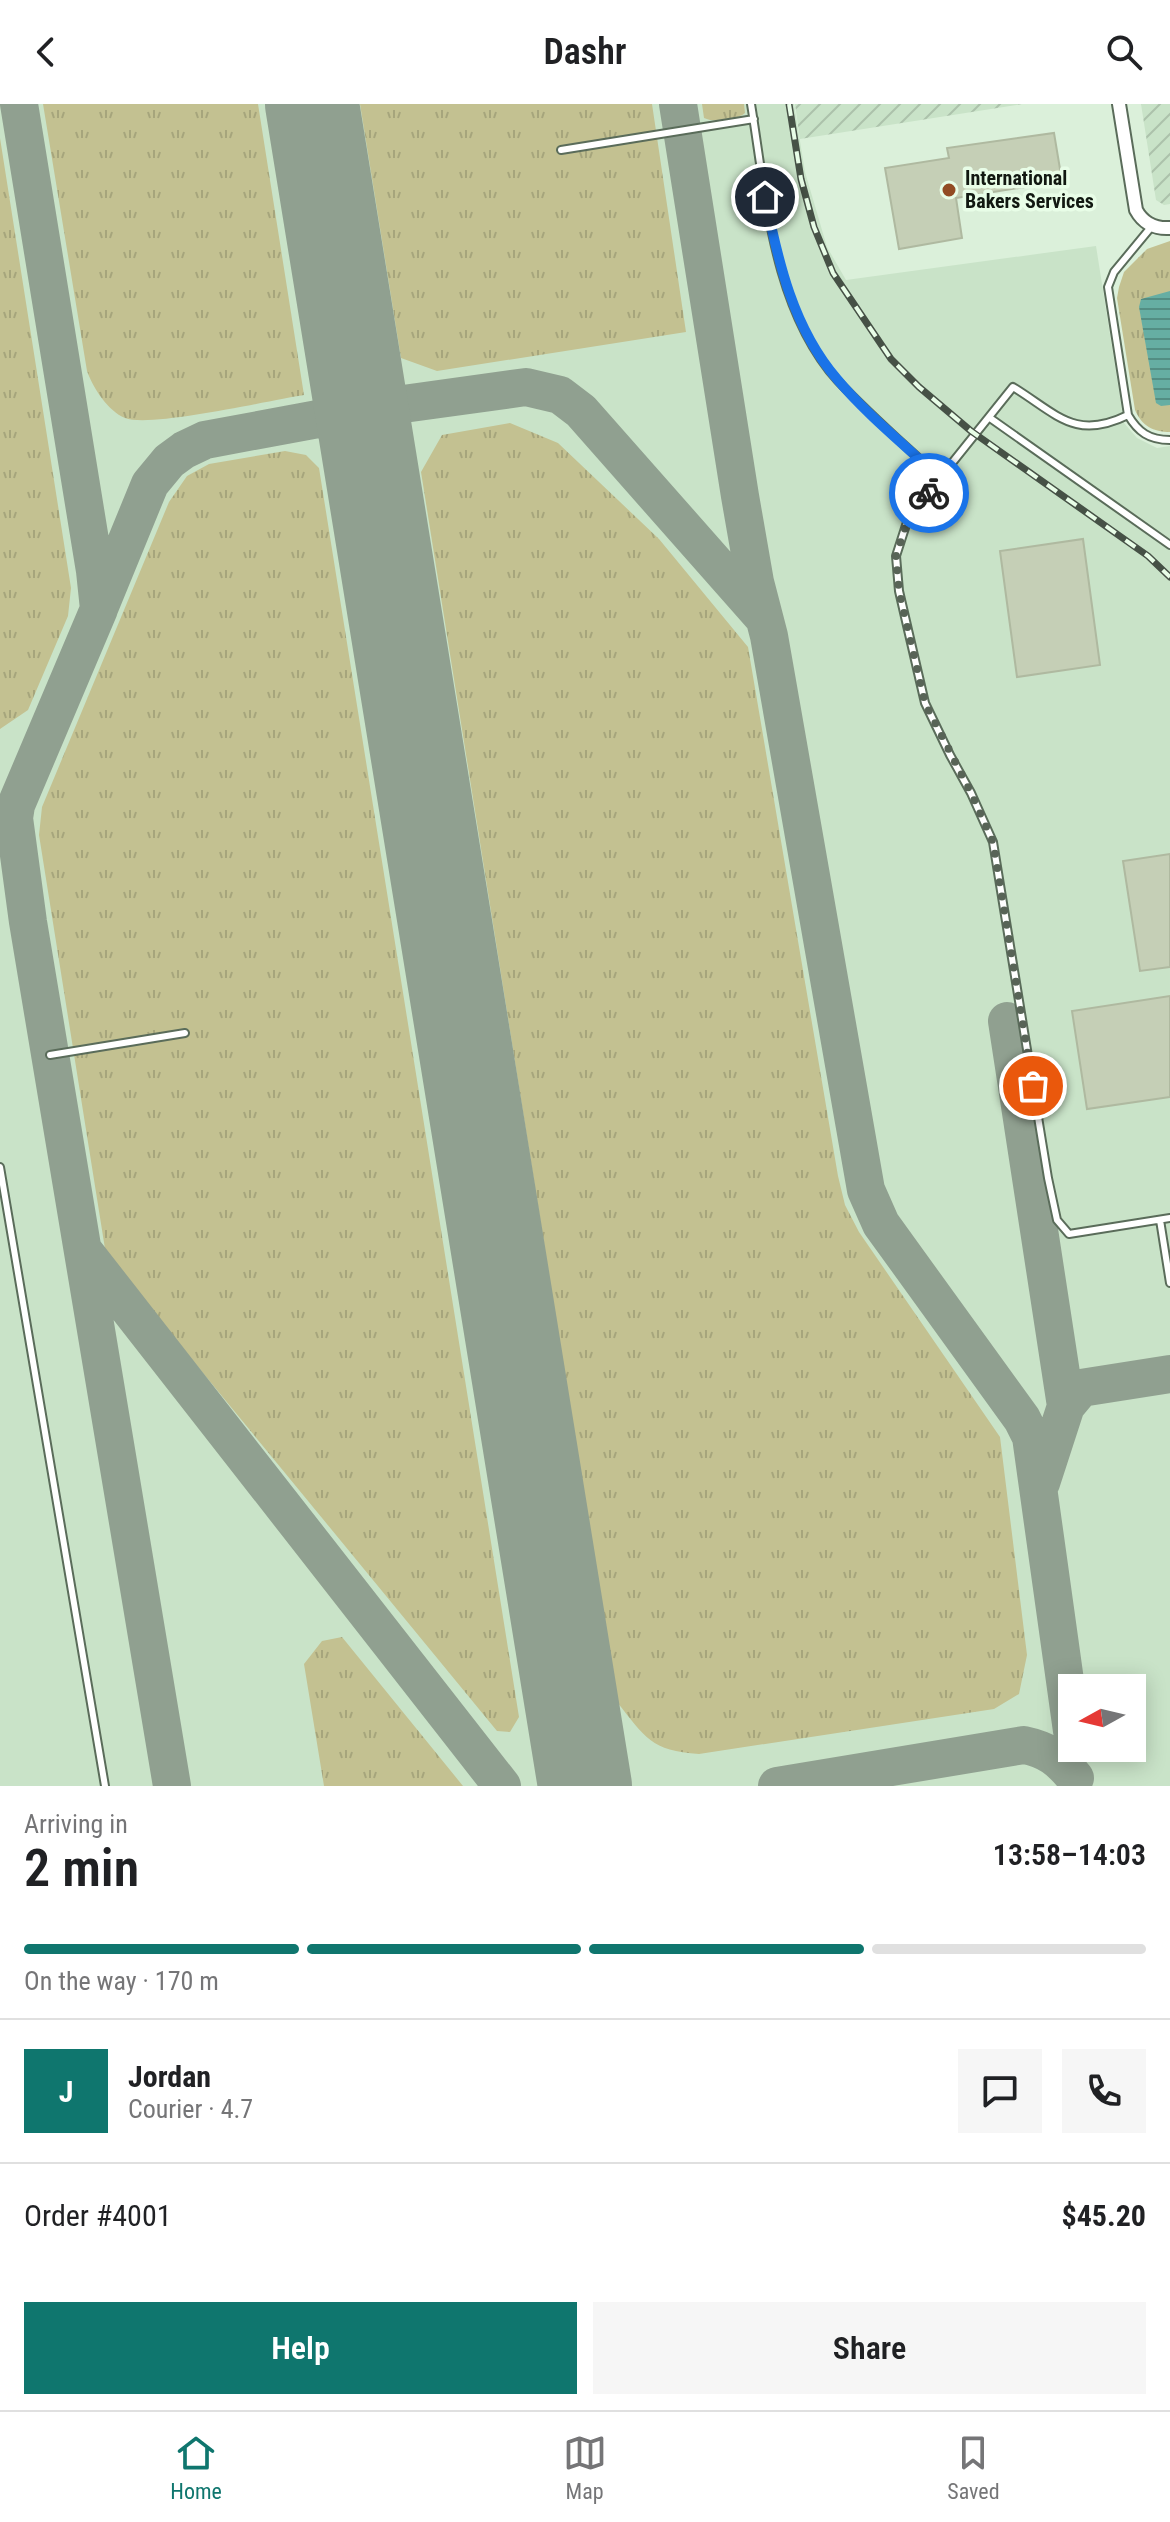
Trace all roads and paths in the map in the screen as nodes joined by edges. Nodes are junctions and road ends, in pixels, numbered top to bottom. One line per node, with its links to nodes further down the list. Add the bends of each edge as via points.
1 (751, 104): 3 (lane)
2 (1119, 104): 5 (street, via 1134,204)
3 (754, 119): 4 (lane); 10 (lane, via 777,256 793,305 837,379)
4 (561, 150)
5 (1147, 223): 6 (street); 7 (lane, via 1108,287)
6 (1170, 228)
7 (1128, 415): 8 (lane, via 1094,427 1073,424 1013,387); 9 (lane, via 1144,435)
8 (990, 418): 10 (lane); 11 (lane)
9 (1170, 440)
10 (940, 478): 16 (lane, via 906,525 896,556 899,591 925,703 993,842 1057,1220 1069,1234)
11 (1170, 545)
12 (185, 1033): 13 (lane)
13 (50, 1055)
14 (0, 1167): 18 (lane)
15 (1170, 1218): 16 (lane)
16 (1160, 1220): 17 (lane)
17 (1170, 1283)
18 (105, 1786)

